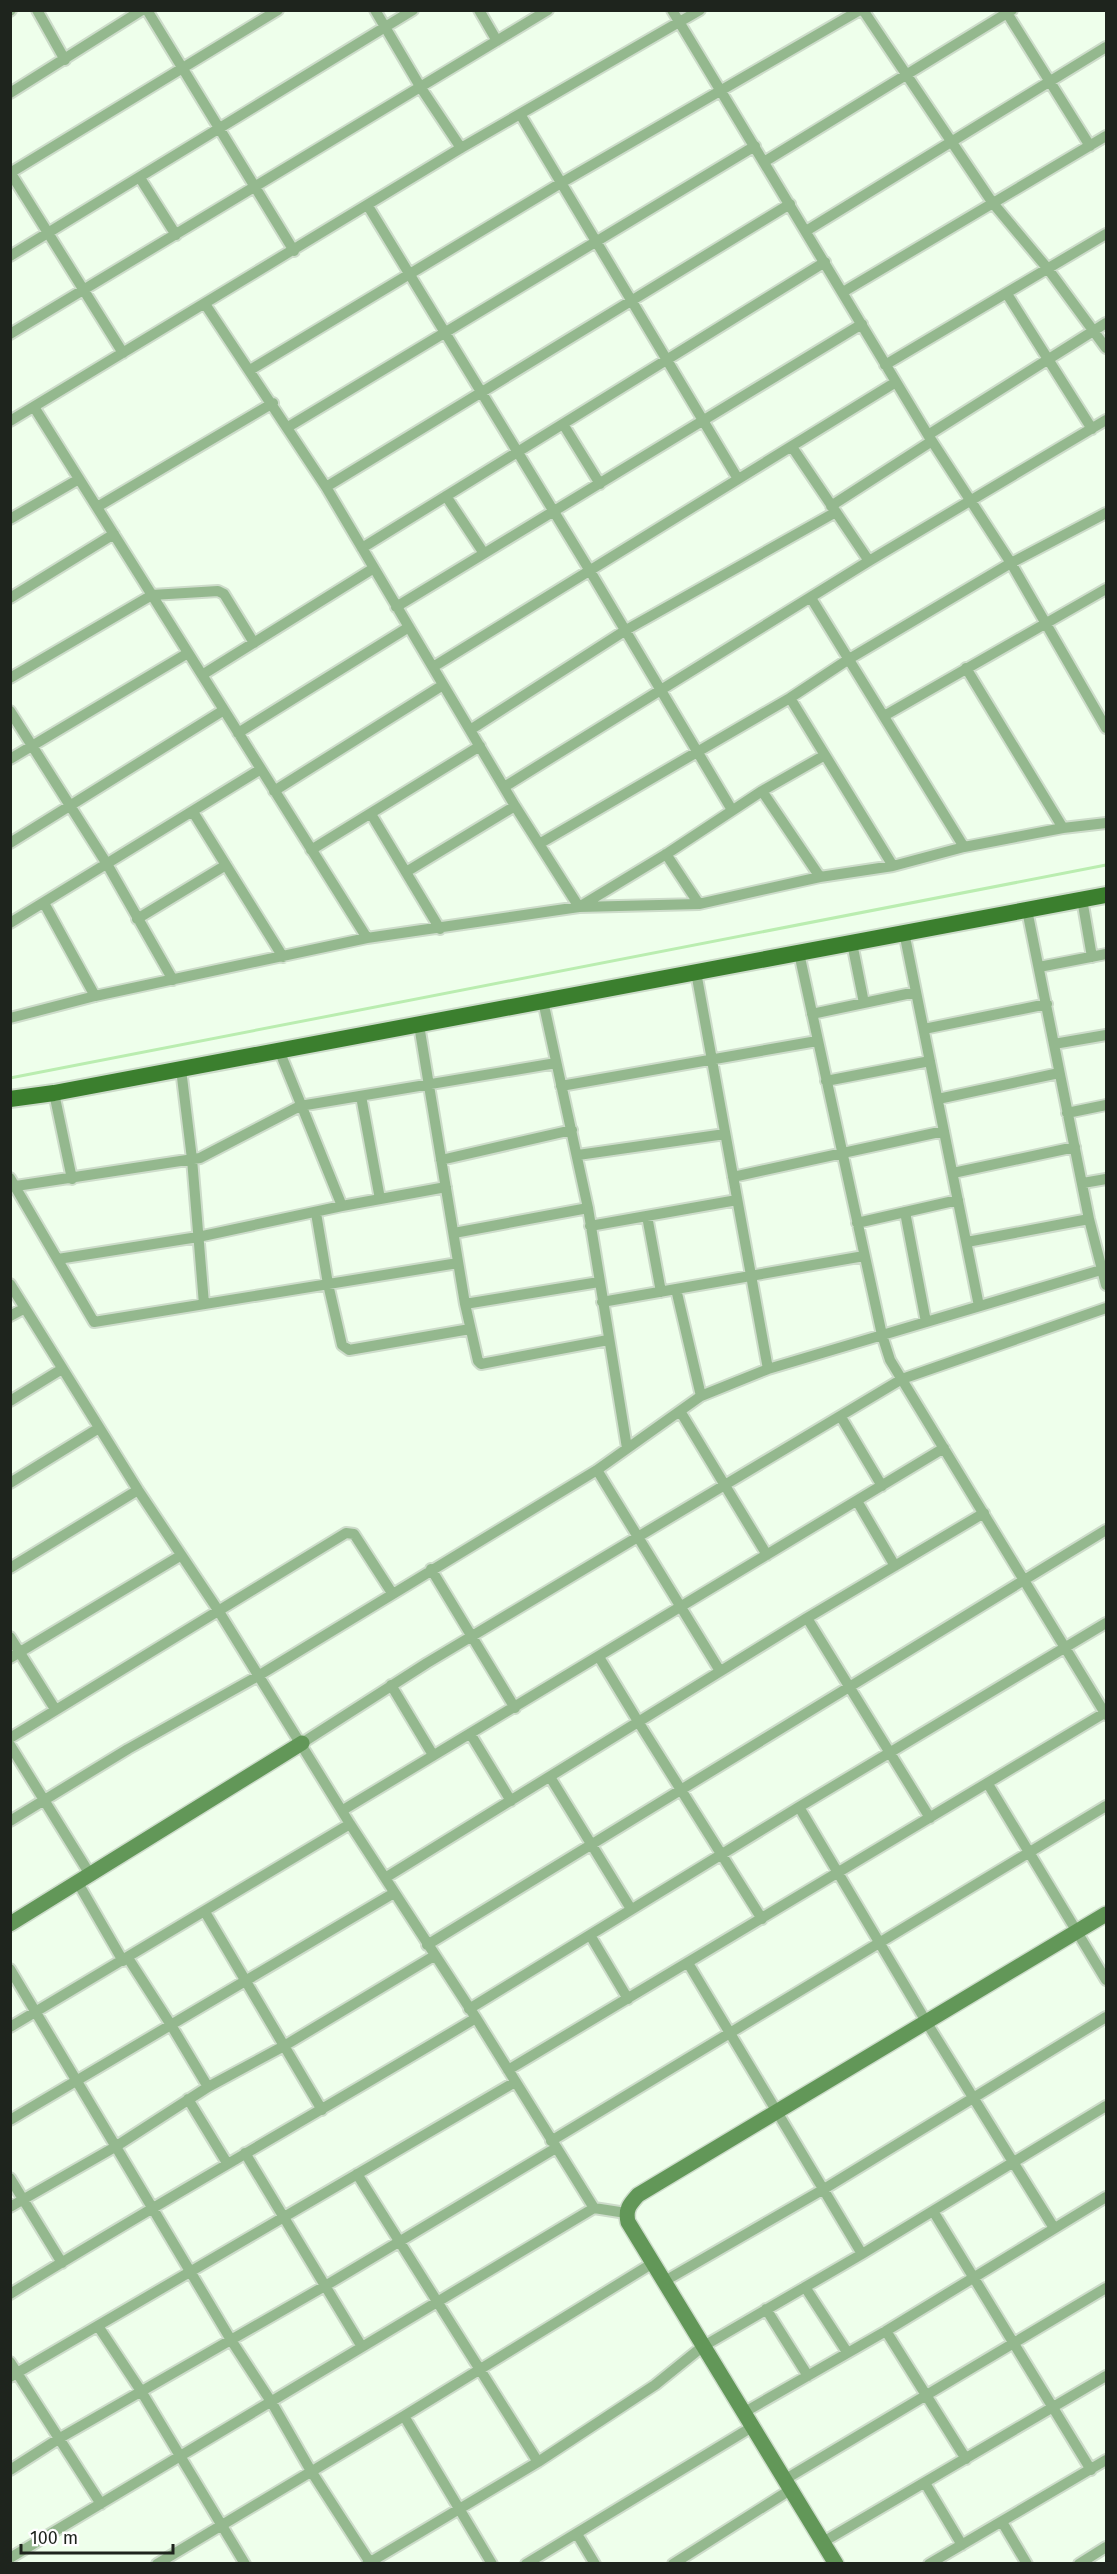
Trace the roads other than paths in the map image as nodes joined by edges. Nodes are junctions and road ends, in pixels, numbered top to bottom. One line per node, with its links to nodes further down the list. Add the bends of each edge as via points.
1 (37, 10): 17 (street)
2 (142, 10): 17 (street)
3 (147, 10): 18 (street)
4 (278, 10): 18 (street)
5 (375, 10): 14 (street)
6 (413, 10): 14 (street)
7 (479, 10): 15 (street)
8 (548, 10): 15 (street)
9 (672, 10): 13 (street)
10 (700, 10): 13 (street)
11 (861, 10): 19 (street); 22 (street)
12 (1010, 12): 19 (street); 20 (street)
13 (680, 24): 22 (street); 24 (street)
14 (385, 27): 21 (street); 25 (street)
15 (497, 41): 21 (street)
16 (1107, 47): 20 (street)
17 (65, 60): 23 (street)
18 (183, 69): 25 (street); 32 (street)
19 (906, 74): 27 (street); 31 (street)
20 (1050, 83): 27 (street); 29 (street)
21 (421, 88): 30 (street); 35 (street)
22 (720, 91): 28 (street); 34 (street)
23 (10, 93)
24 (520, 114): 30 (street); 34 (street)
25 (220, 129): 33 (street); 35 (street)
26 (1107, 136): 29 (street)
27 (952, 141): 36 (street); 39 (street)
28 (755, 146): 31 (street); 43 (street)
29 (1090, 146): 36 (street)
30 (460, 148): 38 (street)
31 (764, 162): 37 (street)
32 (11, 173): 40 (street)
33 (140, 178): 40 (street); 42 (street)
34 (561, 183): 43 (street); 48 (street)
35 (255, 188): 42 (street); 44 (street)
36 (992, 202): 47 (street); 50 (street)
37 (790, 204): 39 (street); 52 (street)
38 (368, 206): 44 (street); 48 (street)
39 (806, 231): 46 (street)
40 (47, 234): 45 (street); 49 (street)
41 (1107, 234): 47 (street)
42 (176, 235): 49 (street)
43 (595, 241): 52 (street); 57 (street)
44 (294, 251): 53 (street)
45 (10, 256)
46 (825, 262): 50 (street); 61 (street)
47 (1048, 269): 51 (street); 56 (street)
48 (409, 274): 57 (street); 64 (street)
49 (84, 290): 58 (street); 60 (street)
50 (843, 292): 55 (street)
51 (1007, 294): 62 (street); 63 (street)
52 (633, 302): 61 (street); 66 (street)
53 (206, 304): 60 (street); 64 (street)
54 (1107, 323): 56 (street)
55 (862, 324): 63 (street); 71 (street)
56 (1096, 330): 59 (street); 62 (street)
57 (444, 331): 66 (street); 73 (street)
58 (10, 334)
59 (1107, 348)
60 (123, 353): 68 (street)
61 (666, 360): 71 (street); 72 (street)
62 (1048, 360): 74 (street); 75 (street)
63 (885, 365): 65 (street)
64 (250, 370): 67 (street)
65 (896, 382): 75 (street); 76 (street)
66 (481, 393): 77 (street); 81 (street)
67 (273, 403): 73 (street); 84 (street)
68 (34, 407): 70 (street); 78 (street)
69 (1107, 420): 74 (street)
70 (10, 421)
71 (703, 422): 79 (street); 80 (street)
72 (562, 424): 77 (street); 80 (street)
73 (288, 427): 81 (street)
74 (1092, 429): 83 (street)
75 (930, 438): 83 (street); 85 (street)
76 (792, 447): 79 (street); 85 (street)
77 (518, 451): 82 (street); 86 (street)
78 (79, 479): 84 (street); 88 (street)
79 (738, 479): 95 (street)
80 (600, 484): 86 (street)
81 (326, 487): 90 (street)
82 (446, 496): 90 (street); 91 (street)
83 (971, 501): 92 (street); 93 (street)
84 (97, 507): 89 (street)
85 (833, 509): 92 (street); 103 (street)
86 (553, 512): 91 (street); 95 (street)
87 (1107, 513): 93 (street)
88 (10, 519)
89 (114, 534): 97 (street); 98 (street)
90 (362, 548): 94 (street)
91 (483, 552): 100 (street)
92 (869, 561): 99 (street)
93 (1011, 563): 101 (street); 106 (street)
94 (374, 568): 100 (street); 104 (street)
95 (590, 571): 103 (street); 107 (street)
96 (1107, 589): 101 (street)
97 (12, 593)
98 (152, 595): 104 (street, via 218,591 224,594); 105 (street); 110 (street)
99 (811, 598): 106 (street); 112 (street)
100 (396, 607): 102 (street)
101 (1046, 623): 108 (street); 117 (street)
102 (409, 627): 107 (street); 119 (street)
103 (626, 630): 112 (street); 118 (street)
104 (254, 643): 109 (street)
105 (188, 653): 109 (street); 120 (street)
106 (849, 659): 113 (street); 116 (street)
107 (433, 667): 111 (street)
108 (966, 668): 116 (street); 135 (street)
109 (202, 675): 114 (street)
110 (10, 678)
111 (443, 685): 118 (street); 127 (street)
112 (661, 690): 122 (street); 126 (street)
113 (790, 698): 122 (street); 123 (street)
114 (224, 710): 119 (street); 130 (street)
115 (10, 711): 120 (street)
116 (884, 716): 138 (street)
117 (1107, 728)
118 (470, 730): 121 (street)
119 (238, 734): 125 (street)
120 (31, 746): 124 (street); 130 (street)
121 (480, 746): 126 (street); 133 (street)
122 (696, 752): 131 (street); 137 (street)
123 (825, 755): 128 (street); 143 (street)
124 (10, 759)
125 (261, 770): 127 (street); 132 (street)
126 (504, 787): 129 (street)
127 (274, 791): 139 (street)
128 (762, 791): 131 (street); 145 (street)
129 (515, 806): 137 (street); 144 (street)
130 (69, 807): 136 (street); 141 (street)
131 (732, 810): 140 (street)
132 (193, 812): 141 (street); 142 (street)
133 (370, 814): 139 (street); 144 (street)
134 (1107, 823): 135 (street)
135 (1062, 828): 138 (street)
136 (10, 843)
137 (538, 844): 150 (street)
138 (964, 847): 143 (street)
139 (311, 850): 156 (street)
140 (666, 854): 149 (street); 150 (street)
141 (106, 864): 148 (street); 152 (street)
142 (226, 865): 152 (street); 160 (street)
143 (893, 866): 145 (street)
144 (406, 872): 154 (street)
145 (820, 877): 149 (street)
146 (1107, 895): 147 (main road)
147 (1082, 899): 151 (main road); 161 (street)
148 (44, 903): 153 (street); 166 (street)
149 (699, 904): 150 (street)
150 (579, 907): 154 (street)
151 (1027, 910): 155 (main road); 162 (street)
152 (138, 919): 164 (street)
153 (10, 923)
154 (440, 929): 156 (street)
155 (904, 932): 157 (main road); 165 (street)
156 (367, 938): 160 (street)
157 (852, 943): 158 (main road); 168 (street)
158 (799, 953): 163 (main road); 170 (street)
159 (1107, 954): 161 (street)
160 (283, 957): 164 (street)
161 (1092, 957): 162 (street)
162 (1039, 967): 169 (street)
163 (696, 972): 167 (main road); 178 (street)
164 (173, 980): 166 (street)
165 (916, 992): 168 (street); 173 (street)
166 (95, 996): 171 (street)
167 (543, 1001): 172 (main road); 180 (street)
168 (864, 1003): 170 (street)
169 (1047, 1004): 173 (street); 176 (street)
170 (812, 1014): 175 (street)
171 (10, 1018)
172 (419, 1025): 177 (main road); 184 (street)
173 (924, 1029): 179 (street)
174 (1107, 1035): 176 (street)
175 (817, 1041): 178 (street); 183 (street)
176 (1054, 1044): 182 (street)
177 (279, 1050): 181 (main road); 190 (street)
178 (712, 1061): 185 (street); 195 (street)
179 (930, 1061): 183 (street); 189 (street)
180 (556, 1064): 184 (street); 185 (street)
181 (181, 1069): 186 (main road); 199 (street)
182 (1059, 1073): 189 (street); 192 (street)
183 (826, 1081): 197 (street)
184 (428, 1086): 187 (street); 200 (street)
185 (561, 1086): 193 (street)
186 (54, 1093): 188 (main road); 203 (street)
187 (361, 1095): 190 (street); 208 (street)
188 (10, 1099)
189 (938, 1099): 194 (street)
190 (300, 1106): 199 (street, via 207,1155); 211 (street)
191 (1107, 1106): 192 (street)
192 (1067, 1113): 196 (street)
193 (572, 1131): 198 (street); 200 (street)
194 (945, 1131): 197 (street); 201 (street)
195 (725, 1134): 198 (street); 202 (street)
196 (1075, 1147): 201 (street); 206 (street)
197 (841, 1153): 202 (street); 217 (street)
198 (578, 1155): 212 (street)
199 (192, 1159): 203 (street); 220 (street)
200 (441, 1160): 207 (street)
201 (953, 1173): 210 (street)
202 (733, 1177): 209 (street)
203 (72, 1179): 205 (street)
204 (1107, 1179): 206 (street)
205 (13, 1182): 223 (street)
206 (1083, 1183): 216 (street)
207 (446, 1187): 208 (street); 219 (street)
208 (380, 1199): 211 (street)
209 (737, 1200): 215 (street); 226 (street)
210 (958, 1200): 213 (street); 221 (street)
211 (342, 1206): 214 (street)
212 (588, 1208): 218 (street); 219 (street)
213 (905, 1212): 217 (street); 240 (street)
214 (316, 1213): 220 (street); 229 (street)
215 (647, 1216): 218 (street); 232 (street)
216 (1089, 1219): 221 (street); 225 (street)
217 (857, 1223): 222 (street)
218 (590, 1226): 227 (street)
219 (454, 1233): 224 (street)
220 (198, 1237): 223 (street); 234 (street)
221 (967, 1242): 236 (street)
222 (864, 1256): 226 (street); 242 (street)
223 (58, 1259): 234 (street, via 94,1322)
224 (459, 1263): 229 (street); 235 (street)
225 (1101, 1270): 230 (street); 236 (street)
226 (751, 1276): 231 (street); 245 (street)
227 (599, 1282): 233 (street); 235 (street)
228 (10, 1284): 237 (street)
229 (328, 1284): 234 (street); 241 (street, via 345,1349)
230 (1107, 1285)
231 (676, 1289): 232 (street); 247 (street)
232 (661, 1292): 233 (street)
233 (602, 1302): 243 (street)
234 (204, 1304)
235 (465, 1304): 241 (street)
236 (979, 1306): 240 (street)
237 (25, 1308): 239 (street); 244 (street)
238 (1107, 1308): 246 (street)
239 (10, 1316)
240 (926, 1322): 242 (street)
241 (470, 1329): 243 (street, via 481,1364)
242 (882, 1335): 245 (street); 246 (street, via 890,1360)
243 (608, 1341): 252 (street)
244 (62, 1369): 248 (street); 251 (street)
245 (768, 1370): 247 (street)
246 (902, 1379): 250 (street); 253 (street)
247 (701, 1396): 249 (street)
248 (10, 1401)
249 (680, 1410): 252 (street); 256 (street)
250 (841, 1417): 256 (street); 257 (street)
251 (99, 1428): 255 (street); 258 (street)
252 (627, 1448): 254 (street)
253 (944, 1448): 257 (street); 260 (street)
254 (597, 1470): 262 (street); 267 (street)
255 (10, 1483)
256 (725, 1485): 262 (street); 263 (street)
257 (882, 1486): 259 (street)
258 (138, 1490): 264 (street); 266 (street)
259 (857, 1501): 263 (street); 265 (street)
260 (984, 1513): 265 (street); 268 (street)
261 (1107, 1530): 268 (street)
262 (638, 1537): 270 (street); 274 (street)
263 (767, 1555): 270 (street)
264 (180, 1556): 271 (street); 277 (street)
265 (895, 1566): 272 (street)
266 (10, 1568)
267 (431, 1569): 269 (street); 274 (street)
268 (1024, 1580): 276 (street); 282 (street)
269 (392, 1593): 271 (street, via 350,1532); 280 (street)
270 (680, 1607): 278 (street); 279 (street)
271 (218, 1610): 280 (street); 284 (street)
272 (807, 1618): 279 (street); 282 (street)
273 (1107, 1623): 276 (street)
274 (471, 1636): 281 (street); 283 (street)
275 (10, 1637): 277 (street)
276 (1066, 1647): 285 (street); 291 (street)
277 (15, 1655): 284 (street)
278 (599, 1657): 283 (street); 286 (street)
279 (720, 1671): 286 (street)
280 (258, 1676): 289 (street); 296 (street)
281 (391, 1685): 289 (street); 292 (street)
282 (849, 1686): 291 (street); 295 (street)
283 (515, 1708): 287 (street)
284 (55, 1709): 288 (street)
285 (1106, 1713): 294 (street)
286 (639, 1724): 293 (street); 295 (street)
287 (471, 1735): 292 (street); 297 (street)
288 (10, 1738)
289 (302, 1743): 300 (street); 309 (street)
290 (10, 1745): 296 (street)
291 (890, 1752): 299 (street); 301 (street)
292 (433, 1755): 300 (street)
293 (550, 1777): 297 (street); 304 (street)
294 (988, 1784): 301 (street); 305 (street)
295 (680, 1789): 304 (street); 306 (street)
296 (43, 1801): 302 (street); 309 (street)
297 (511, 1801): 308 (street)
298 (1107, 1806): 305 (street)
299 (799, 1807): 306 (street); 307 (street)
300 (343, 1810): 303 (street)
301 (930, 1818): 307 (street)
302 (10, 1821)
303 (350, 1824): 308 (street); 312 (street)
304 (591, 1843): 311 (street); 319 (street)
305 (1028, 1853): 316 (street); 318 (street)
306 (721, 1854): 311 (street); 314 (street)
307 (838, 1873): 314 (street); 318 (street)
308 (385, 1878): 310 (street)
309 (85, 1879): 315 (street); 321 (street)
310 (394, 1893): 319 (street); 325 (street)
311 (631, 1909): 317 (street)
312 (205, 1912): 321 (street); 325 (street)
313 (1107, 1914): 316 (street)
314 (762, 1918): 322 (street)
315 (10, 1924)
316 (1076, 1932): 324 (street); 331 (street)
317 (590, 1935): 326 (street); 327 (street)
318 (879, 1943): 331 (street); 334 (street)
319 (427, 1945): 320 (street)
320 (434, 1956): 327 (street); 335 (street)
321 (125, 1959): 328 (street); 332 (street)
322 (688, 1963): 326 (street); 334 (street)
323 (10, 1969): 328 (street)
324 (1107, 1980)
325 (245, 1981): 332 (street); 335 (street)
326 (628, 1999): 336 (street)
327 (469, 2009): 330 (street)
328 (35, 2012): 333 (street); 337 (street)
329 (1107, 2017): 341 (street)
330 (476, 2019): 336 (street); 342 (street)
331 (927, 2023): 341 (street); 344 (street)
332 (171, 2025): 337 (street); 339 (street)
333 (10, 2027)
334 (730, 2033): 344 (street); 346 (street)
335 (284, 2046): 339 (street); 342 (street)
336 (508, 2070): 338 (street)
337 (76, 2082): 345 (street); 347 (street)
338 (515, 2082): 346 (street); 351 (street)
339 (208, 2087): 340 (street)
340 (188, 2099): 347 (street); 349 (street)
341 (973, 2099): 350 (street); 353 (street)
342 (322, 2110): 348 (street)
343 (1105, 2111): 350 (street)
344 (779, 2112): 353 (street); 360 (street, via 639,2195)
345 (10, 2120)
346 (554, 2145): 357 (street); 363 (street)
347 (115, 2147): 355 (street); 358 (street)
348 (245, 2153): 349 (street); 361 (street)
349 (227, 2163): 358 (street)
350 (1012, 2163): 359 (street); 362 (street)
351 (357, 2174): 361 (street); 363 (street)
352 (10, 2178): 355 (street)
353 (824, 2189): 364 (street); 369 (street)
354 (1107, 2197): 362 (street)
355 (23, 2199): 356 (street); 365 (street)
356 (10, 2207)
357 (594, 2208): 360 (street); 374 (street)
358 (153, 2209): 365 (street); 367 (street)
359 (933, 2211): 364 (street); 368 (street)
360 (626, 2213): 366 (street)
361 (283, 2219): 367 (street); 370 (street)
362 (1054, 2228): 368 (street)
363 (400, 2241): 370 (street); 374 (street)
364 (862, 2254): 371 (street)
365 (62, 2263): 373 (street)
366 (652, 2263): 369 (street); 384 (street)
367 (191, 2271): 376 (street); 378 (street)
368 (974, 2277): 377 (street); 379 (street)
369 (663, 2282): 381 (street)
370 (325, 2286): 378 (street); 380 (street)
371 (806, 2286): 375 (street); 382 (street)
372 (1107, 2288): 379 (street)
373 (10, 2294)
374 (436, 2302): 380 (street); 384 (street)
375 (766, 2309): 381 (street); 386 (street)
376 (98, 2326): 385 (street); 388 (street)
377 (886, 2331): 382 (street); 389 (street)
378 (231, 2340): 388 (street); 390 (street)
379 (1015, 2344): 389 (street); 391 (street)
380 (362, 2347): 390 (street)
381 (702, 2347): 392 (street); 399 (street, via 655,2385)
382 (847, 2352): 386 (street)
383 (10, 2362): 385 (street)
384 (481, 2370): 393 (street); 399 (street)
385 (14, 2375): 395 (street)
386 (808, 2376): 392 (street)
387 (1107, 2376): 391 (street)
388 (141, 2391): 395 (street); 396 (street)
389 (926, 2396): 397 (street); 404 (street)
390 (272, 2403): 396 (street); 402 (street)
391 (1054, 2408): 397 (street); 401 (street)
392 (743, 2413): 394 (street)
393 (404, 2416): 402 (street); 406 (street)
394 (752, 2427): 404 (street); 409 (street)
395 (60, 2438): 400 (street); 405 (street)
396 (180, 2458): 405 (street); 408 (street)
397 (966, 2459): 403 (street)
398 (1107, 2460): 401 (street)
399 (538, 2462): 406 (street)
400 (10, 2470)
401 (1091, 2470): 407 (street)
402 (311, 2472): 408 (street); 415 (street)
403 (925, 2483): 410 (street); 411 (street)
404 (787, 2485): 410 (street); 421 (street)
405 (101, 2504): 413 (street)
406 (459, 2509): 415 (street); 418 (street)
407 (1002, 2522): 411 (street); 423 (street)
408 (221, 2525): 416 (street); 417 (street)
409 (577, 2534): 419 (street); 420 (street)
410 (823, 2542): 414 (street)
411 (962, 2545): 422 (street)
412 (1107, 2547): 424 (street)
413 (11, 2561)
414 (833, 2562)
415 (370, 2563)
416 (157, 2564)
417 (245, 2564)
418 (492, 2564)
419 (526, 2564)
420 (595, 2564)
421 (673, 2564)
422 (929, 2564)
423 (1027, 2564)
424 (1078, 2564)

